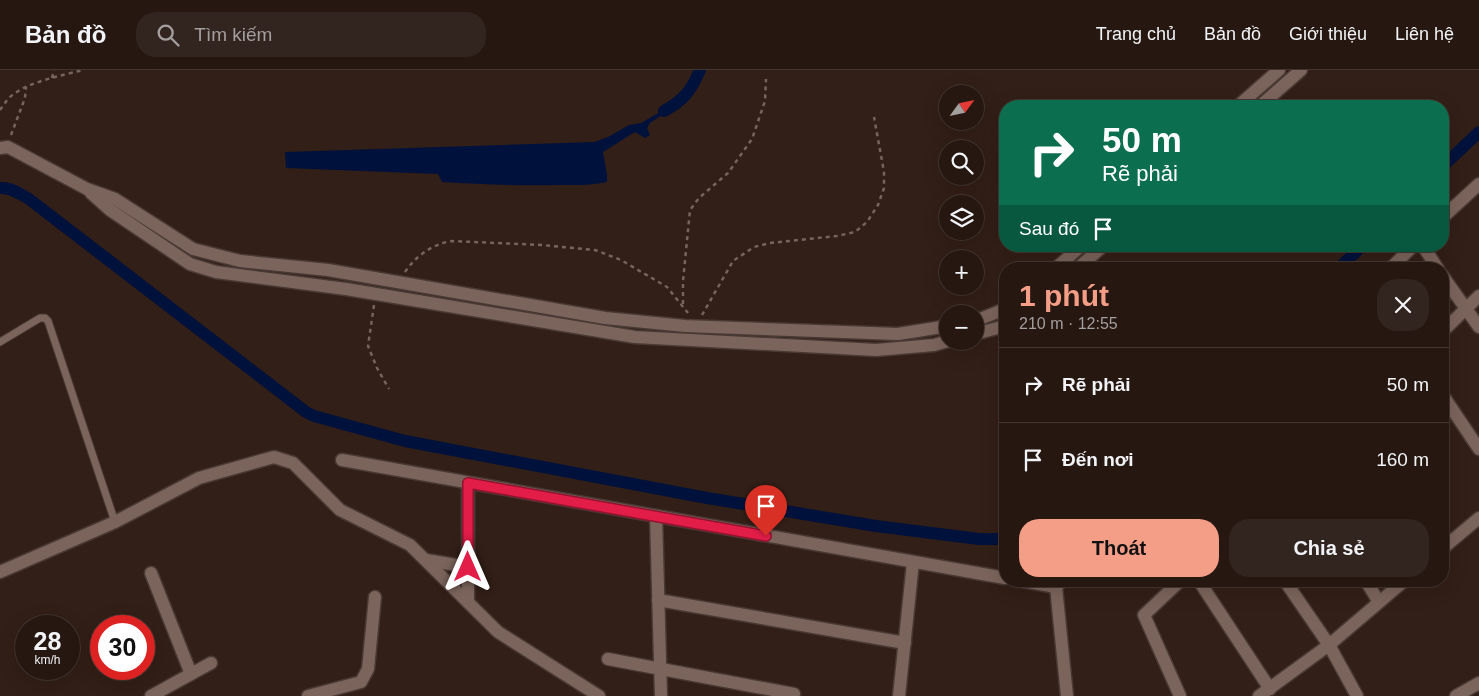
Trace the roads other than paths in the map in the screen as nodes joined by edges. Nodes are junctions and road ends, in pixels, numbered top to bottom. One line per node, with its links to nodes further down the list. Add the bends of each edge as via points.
1 (1278, 70): 3 (street)
2 (1301, 70): 4 (street)
3 (1245, 100)
4 (1267, 100)
5 (4, 148): 7 (street)
6 (1479, 184): 8 (street)
7 (88, 189): 15 (street, via 115,199 193,249 240,261 328,270); 18 (street, via 110,210 190,264 216,272)
8 (1449, 212)
9 (1076, 252): 12 (street)
10 (1096, 252): 13 (street)
11 (1407, 252): 14 (street)
12 (1067, 262)
13 (1085, 262)
14 (1397, 262)
15 (398, 282): 18 (street); 23 (street, via 605,318)
16 (1449, 284): 19 (street)
17 (1479, 296): 19 (street)
18 (396, 297): 29 (street, via 634,338)
19 (1466, 309): 22 (street); 25 (street)
20 (999, 311): 21 (street)
21 (984, 317)
22 (1449, 325)
23 (696, 326): 24 (street, via 898,334); 29 (street)
24 (939, 327)
25 (1479, 327)
26 (999, 328): 27 (street)
27 (984, 332)
28 (0, 342): 37 (lane, via 40,318 48,321)
29 (695, 342): 30 (street, via 876,350)
30 (939, 344)
31 (1449, 404): 32 (street)
32 (1479, 449)
33 (342, 460): 34 (street)
34 (468, 483): 35 (street); 41 (street)
35 (656, 516): 40 (street); 52 (street)
36 (1479, 518): 38 (street)
37 (115, 522): 39 (street, via 199,478 274,457 293,463 340,510 410,545); 42 (street)
38 (1449, 543)
39 (426, 560): 41 (street); 53 (street)
40 (913, 562): 44 (street); 55 (street)
41 (468, 567): 53 (street)
42 (0, 572)
43 (152, 573): 60 (street)
44 (999, 577)
45 (1059, 587): 69 (street)
46 (1174, 587): 70 (street, via 1144,615)
47 (1203, 587): 62 (street)
48 (1290, 587): 56 (street)
49 (1370, 587): 54 (street)
50 (1397, 587): 54 (street)
51 (375, 597): 65 (street, via 368,669 361,682)
52 (658, 600): 55 (street); 59 (street)
53 (468, 602): 66 (street, via 498,632)
54 (1379, 602): 56 (street)
55 (904, 643): 68 (street)
56 (1329, 645): 62 (street); 71 (street)
57 (608, 659): 59 (street)
58 (211, 663): 60 (street)
59 (660, 669): 63 (street); 67 (street)
60 (191, 674): 64 (street)
61 (1479, 683): 72 (street)
62 (1264, 692)
63 (794, 694)
64 (151, 696)
65 (308, 696)
66 (599, 696)
67 (661, 696)
68 (899, 696)
69 (1067, 696)
70 (1180, 696)
71 (1357, 696)
72 (1456, 696)

